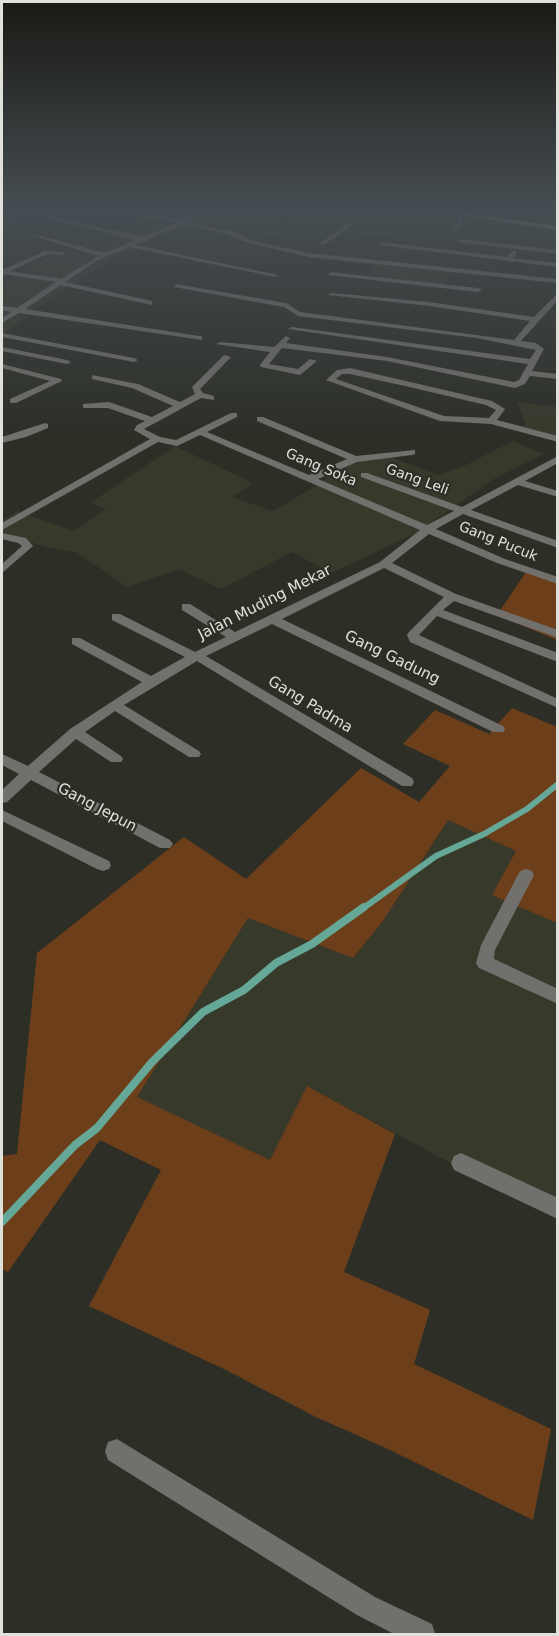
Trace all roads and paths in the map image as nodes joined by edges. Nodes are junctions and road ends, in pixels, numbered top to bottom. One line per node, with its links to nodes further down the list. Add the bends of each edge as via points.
1 (56, 284): 6 (street)
2 (70, 284): 11 (street)
3 (433, 284): 5 (street)
4 (176, 286): 15 (street, via 286,305)
5 (478, 290)
6 (45, 292): 7 (street); 14 (street)
7 (59, 293)
8 (332, 295): 16 (street, via 410,301)
9 (558, 295): 16 (street)
10 (89, 299): 12 (street)
11 (149, 303)
12 (117, 304)
13 (2, 308): 14 (street)
14 (17, 310): 17 (street); 20 (street)
15 (298, 314): 18 (street); 21 (street)
16 (536, 320): 21 (street)
17 (2, 321)
18 (292, 329): 23 (street); 29 (street)
19 (2, 335): 26 (street)
20 (199, 338)
21 (516, 342): 29 (street, via 539,348)
22 (220, 344): 23 (street)
23 (278, 348): 27 (street, via 264,364 300,372); 31 (street, via 387,360 512,385 520,385)
24 (2, 349): 28 (street)
25 (227, 357): 34 (street, via 195,387)
26 (134, 360)
27 (313, 361)
28 (67, 362)
29 (532, 362): 31 (street)
30 (2, 366): 36 (street, via 58,381)
31 (528, 373): 33 (street)
32 (95, 377): 37 (street, via 135,386)
33 (558, 377)
34 (200, 395): 35 (street); 37 (street)
35 (211, 398)
36 (13, 401)
37 (179, 405): 41 (street)
38 (87, 406): 41 (street, via 109,405)
39 (234, 416): 44 (street)
40 (260, 419): 49 (street)
41 (152, 420): 45 (street, via 139,430)
42 (491, 421): 42 (street, via 443,419 330,378 350,371 489,403 501,410); 46 (street)
43 (45, 426): 47 (street)
44 (202, 433): 45 (street, via 177,443); 53 (street, Gang Soka)
45 (157, 439): 57 (street)
46 (558, 439)
47 (2, 440)
48 (412, 452): 49 (street)
49 (355, 459): 53 (street)
50 (558, 459): 51 (street, Jalan Muding Mekar)
51 (552, 468): 54 (street, Jalan Muding Mekar)
52 (364, 475): 56 (street, Gang Leli)
53 (309, 479): 58 (street, Gang Soka)
54 (516, 481): 55 (street); 56 (street, Jalan Muding Mekar)
55 (558, 494)
56 (460, 510): 58 (street, Jalan Muding Mekar); 60 (street, Gang Leli)
57 (2, 527)
58 (428, 529): 61 (street, Jalan Muding Mekar); 63 (street, Gang Pucuk)
59 (2, 537): 62 (street, via 21,540 28,546)
60 (558, 545)
61 (384, 564): 64 (street); 68 (street, Jalan Muding Mekar)
62 (2, 570)
63 (558, 581)
64 (452, 596): 66 (street); 69 (street)
65 (186, 607): 70 (street)
66 (435, 611): 73 (street); 75 (street, via 413,635 414,639)
67 (116, 616): 72 (street, Gang Padma)
68 (272, 619): 70 (street, Jalan Muding Mekar); 77 (street, Gang Gadung)
69 (558, 634)
70 (234, 637): 72 (street, Jalan Muding Mekar)
71 (76, 641): 74 (street)
72 (195, 657): 74 (street, Jalan Muding Mekar); 83 (street, Gang Padma)
73 (558, 658)
74 (152, 682): 76 (street, Jalan Muding Mekar)
75 (558, 704)
76 (115, 705): 78 (street, Jalan Muding Mekar); 79 (street)
77 (498, 729)
78 (75, 732): 81 (street); 82 (street, Jalan Muding Mekar)
79 (194, 754)
80 (2, 759): 82 (street, Gang Jepun)
81 (116, 759)
82 (29, 772): 84 (street, Jalan Muding Mekar); 86 (street, Gang Jepun)
83 (407, 782)
84 (2, 798)
85 (2, 815): 87 (street)
86 (165, 844)
87 (103, 865)
88 (526, 874): 89 (street, via 487,950 485,963)
89 (558, 997)
90 (461, 1163): 91 (street)
91 (558, 1209)
92 (117, 1451): 93 (street, via 366,1606)
93 (422, 1635)

